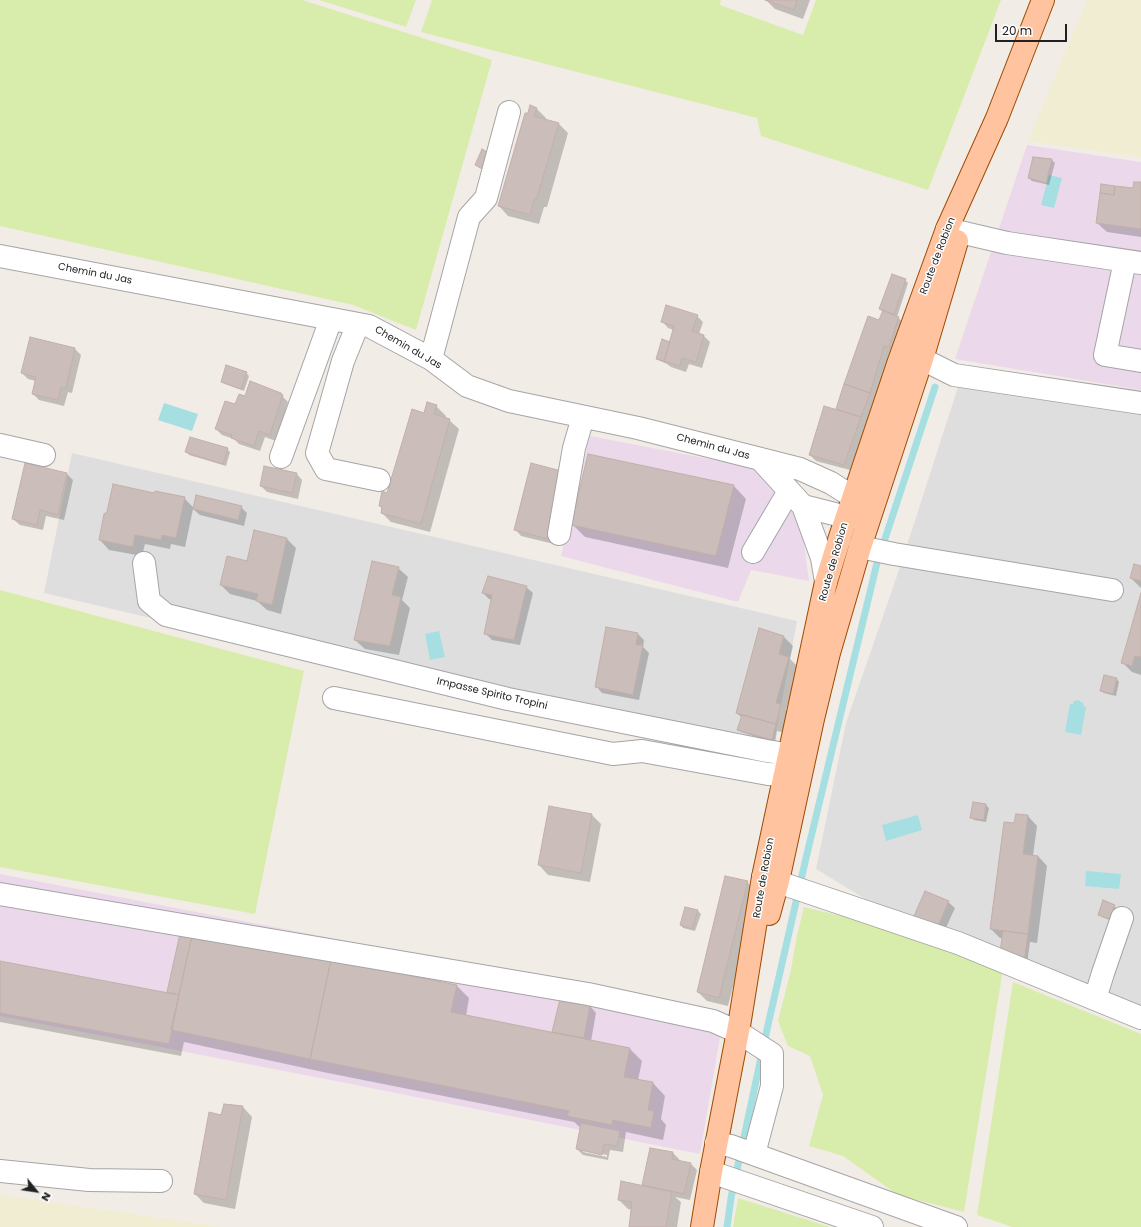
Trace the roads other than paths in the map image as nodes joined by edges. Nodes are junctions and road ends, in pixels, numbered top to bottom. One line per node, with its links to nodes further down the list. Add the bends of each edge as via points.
1 (1043, 0): 3 (main road, Route de Robion)
2 (509, 112): 9 (street, via 486,198 469,217)
3 (954, 230): 5 (street, via 1006,243); 8 (main road, Route de Robion)
4 (0, 256): 6 (street, Chemin du Jas)
5 (1133, 262): 10 (street, via 1105,355)
6 (331, 319): 7 (street, Chemin du Jas); 15 (street)
7 (358, 324): 9 (street, Chemin du Jas, via 369,326); 17 (street, via 343,361 317,453 326,469)
8 (913, 353): 11 (street, via 954,375); 18 (main road, Route de Robion); 20 (main road, Route de Robion)
9 (431, 359): 12 (street, Chemin du Jas, via 467,386 509,401)
10 (1141, 361)
11 (1141, 403)
12 (583, 417): 16 (street, Chemin du Jas, via 638,428); 21 (street, via 574,448)
13 (0, 445): 14 (street)
14 (44, 455)
15 (281, 456)
16 (761, 460): 19 (street); 20 (street, Chemin du Jas, via 800,469 831,483)
17 (379, 480)
18 (878, 492): 20 (street, via 869,505); 22 (main road, Route de Robion)
19 (796, 498): 20 (street); 23 (street); 25 (street, via 822,558)
20 (852, 510): 25 (main road, Route de Robion); 27 (street, via 857,523 828,622)
21 (559, 534)
22 (860, 547): 26 (street); 27 (main road, Route de Robion)
23 (753, 552)
24 (144, 563): 29 (street, Impasse Spirito Tropini, via 148,601 166,615 508,699 766,752)
25 (826, 582): 29 (main road, Route de Robion)
26 (1112, 590)
27 (829, 653): 29 (main road, Route de Robion)
28 (334, 698): 30 (street, via 614,754 642,751)
29 (796, 755): 30 (main road, Route de Robion); 31 (main road, Route de Robion)
30 (784, 776): 31 (main road, Route de Robion)
31 (770, 879): 34 (street, via 958,943); 36 (main road, Route de Robion)
32 (0, 894): 36 (street, via 588,994 713,1021)
33 (1122, 918): 34 (street)
34 (1095, 999): 35 (street)
35 (1141, 1018)
36 (738, 1029): 37 (main road, Route de Robion); 38 (street, via 772,1054 772,1086)
37 (716, 1143): 38 (street); 40 (main road, Route de Robion)
38 (754, 1154): 44 (street)
39 (0, 1171): 41 (street, via 89,1180)
40 (711, 1172): 42 (main road, Route de Robion); 43 (street)
41 (161, 1181)
42 (702, 1227)
43 (872, 1227)
44 (956, 1227)

